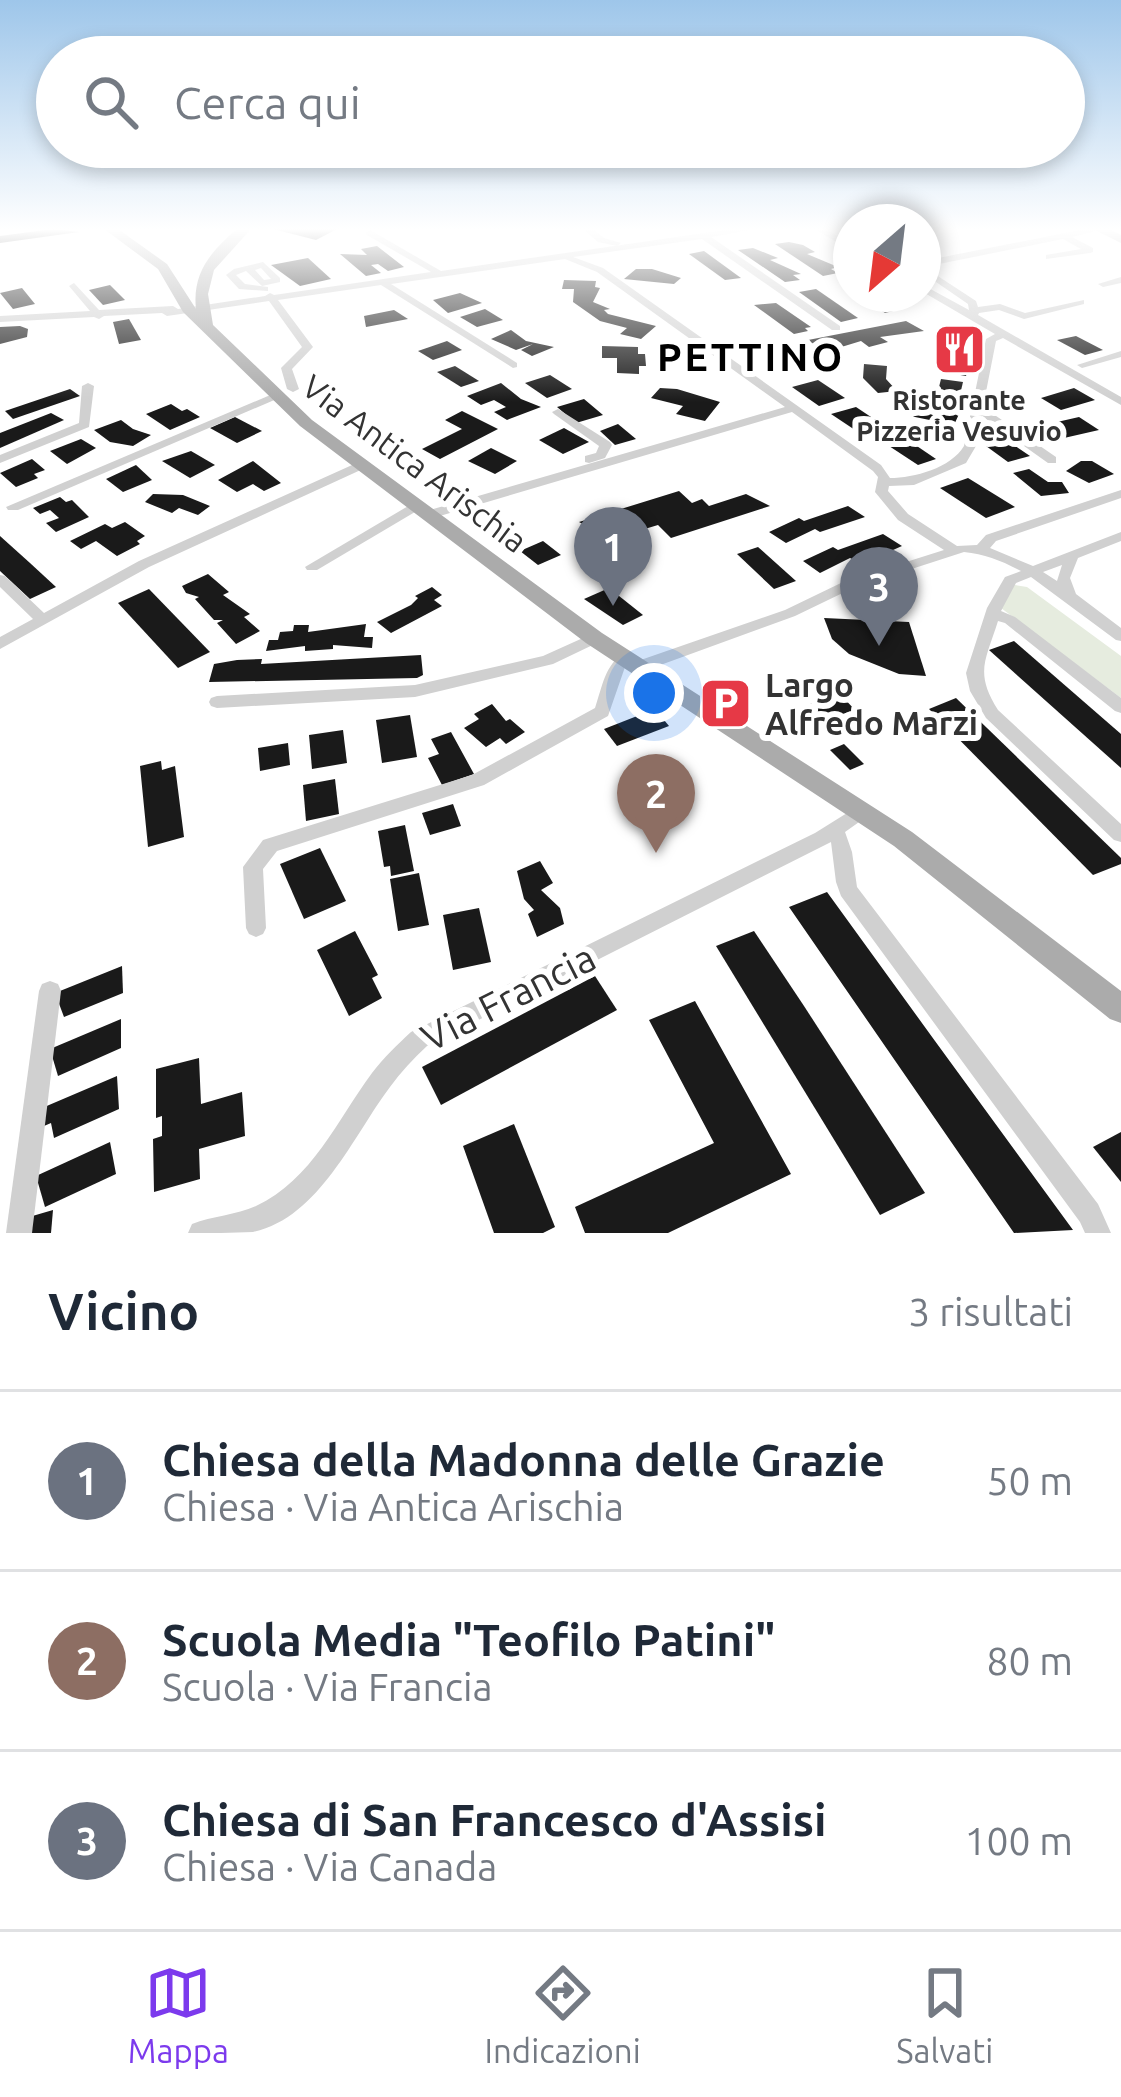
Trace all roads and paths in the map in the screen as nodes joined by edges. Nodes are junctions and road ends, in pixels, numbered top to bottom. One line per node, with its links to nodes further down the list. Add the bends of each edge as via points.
1 (74, 286): 17 (street)
2 (177, 287): 14 (main road, Via Antica Arischia)
3 (200, 287): 14 (main road)
4 (242, 287): 10 (street)
5 (361, 287): 10 (street)
6 (388, 287): 22 (street)
7 (627, 287): 28 (street)
8 (776, 287): 19 (street)
9 (945, 287): 16 (street)
10 (285, 295): 11 (street)
11 (270, 296): 14 (street); 25 (street, via 308,347 286,368)
12 (941, 297): 16 (street)
13 (1081, 302): 16 (street, via 1024,316 1000,307)
14 (191, 307): 15 (street); 15 (street); 25 (main road, Via Antica Arischia)
15 (165, 312): 17 (street)
16 (974, 313): 20 (street)
17 (99, 316): 18 (street)
18 (0, 319)
19 (836, 328)
20 (1004, 334): 26 (street); 27 (street, via 991,339)
21 (1121, 354): 23 (street)
22 (513, 364)
23 (1082, 365)
24 (88, 386): 30 (street, via 81,429)
25 (284, 393): 32 (main road, Via Antica Arischia); 36 (street)
26 (1121, 402)
27 (979, 408): 31 (street); 34 (street, via 958,464 910,482)
28 (791, 409): 33 (street); 34 (street, via 877,468)
29 (558, 412): 33 (street, via 606,451)
30 (0, 460)
31 (1052, 460)
32 (361, 466): 37 (main road, Via Antica Arischia); 47 (street, via 186,543)
33 (548, 476): 37 (street)
34 (884, 482): 40 (street, via 890,506)
35 (1121, 494): 39 (street, via 991,538)
36 (13, 507)
37 (422, 510): 42 (street); 49 (main road, Via Antica Arischia)
38 (1121, 536): 41 (street)
39 (982, 548): 40 (street); 43 (street)
40 (953, 550): 51 (street)
41 (1073, 554): 43 (street); 45 (street, via 1063,578)
42 (312, 567)
43 (1027, 570): 45 (street); 46 (street, via 1010,580)
44 (0, 579): 47 (street)
45 (1070, 600): 48 (street)
46 (993, 613): 53 (street); 56 (street, via 974,673 983,703)
47 (41, 619): 50 (street)
48 (1121, 636)
49 (594, 638): 51 (main road, Via Antica Arischia); 52 (street, via 547,660 415,691)
50 (0, 644)
51 (632, 663): 54 (main road, Via Antica Arischia); 57 (street, via 618,664 602,712 511,765 270,845 253,867)
52 (217, 702)
53 (1121, 707)
54 (863, 810): 55 (street, Via Francia); 59 (main road, Via Antica Arischia)
55 (834, 831): 61 (street, Via Francia, via 419,1039 382,1075 309,1185 261,1217); 62 (street, via 856,904)
56 (1121, 835)
57 (256, 928)
58 (50, 991): 60 (street)
59 (1121, 1009)
60 (20, 1233)
61 (201, 1233)
62 (1098, 1233)

